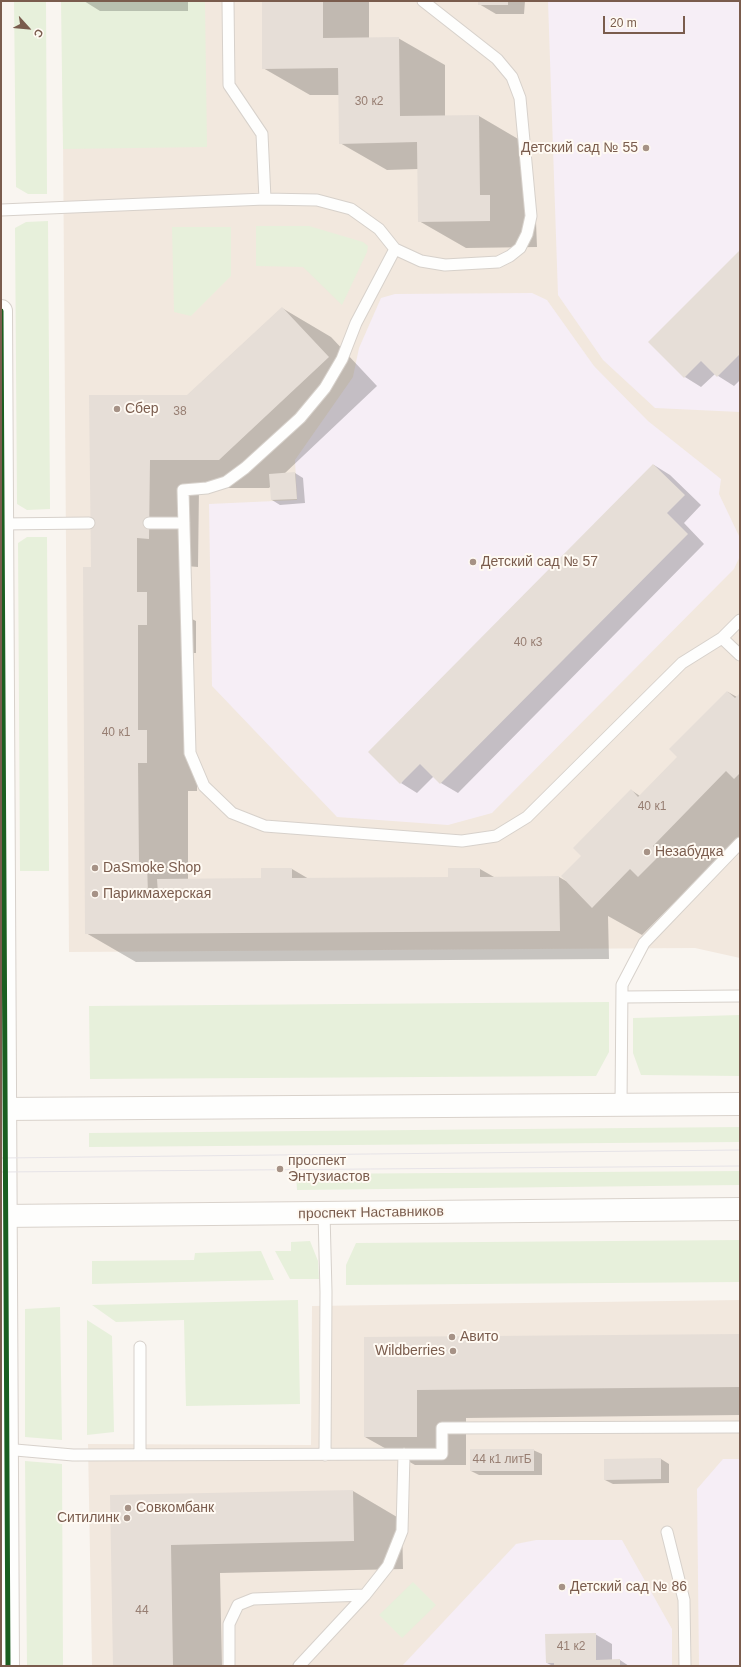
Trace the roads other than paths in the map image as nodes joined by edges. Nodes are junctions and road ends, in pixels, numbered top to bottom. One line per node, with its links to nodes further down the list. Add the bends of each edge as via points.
1 (228, 1): 3 (lane, via 229,85 262,134)
2 (423, 1): 5 (lane, via 498,59 512,78 520,98 531,216 527,234 520,248 498,262 446,265 421,261)
3 (265, 199): 4 (lane); 5 (lane, via 317,200 351,209 379,229)
4 (1, 210)
5 (396, 249): 10 (lane, via 325,388 300,418 226,482 207,488 184,490)
6 (1, 311): 7 (main road)
7 (1, 346): 11 (main road)
8 (90, 523): 11 (lane)
9 (149, 523): 10 (lane)
10 (184, 523): 13 (lane, via 190,753 204,786 232,814 265,826 462,841 496,836 527,817 682,664)
11 (2, 524): 15 (main road)
12 (740, 620): 13 (lane)
13 (722, 638): 14 (lane)
14 (740, 655)
15 (2, 815): 21 (main road)
16 (740, 843): 18 (lane, via 644,943 622,985)
17 (740, 996): 18 (lane)
18 (623, 997): 20 (lane)
19 (740, 1104): 20 (main road)
20 (621, 1105): 21 (main road)
21 (3, 1109): 24 (main road)
22 (740, 1209): 23 (main road, проспект Наставников)
23 (324, 1213): 24 (main road, проспект Наставников); 30 (lane)
24 (3, 1216): 27 (main road)
25 (140, 1347): 29 (lane)
26 (740, 1427): 28 (lane, via 442,1428 442,1454)
27 (4, 1449): 29 (lane, via 73,1455); 32 (main road)
28 (404, 1454): 30 (lane); 33 (lane, via 402,1531 388,1566)
29 (140, 1455): 30 (lane)
30 (325, 1455)
31 (667, 1532): 37 (lane, via 684,1600)
32 (4, 1578): 34 (main road)
33 (365, 1594): 35 (lane, via 253,1599 238,1605 229,1624); 36 (lane)
34 (8, 1666)
35 (229, 1666)
36 (299, 1666)
37 (685, 1666)

